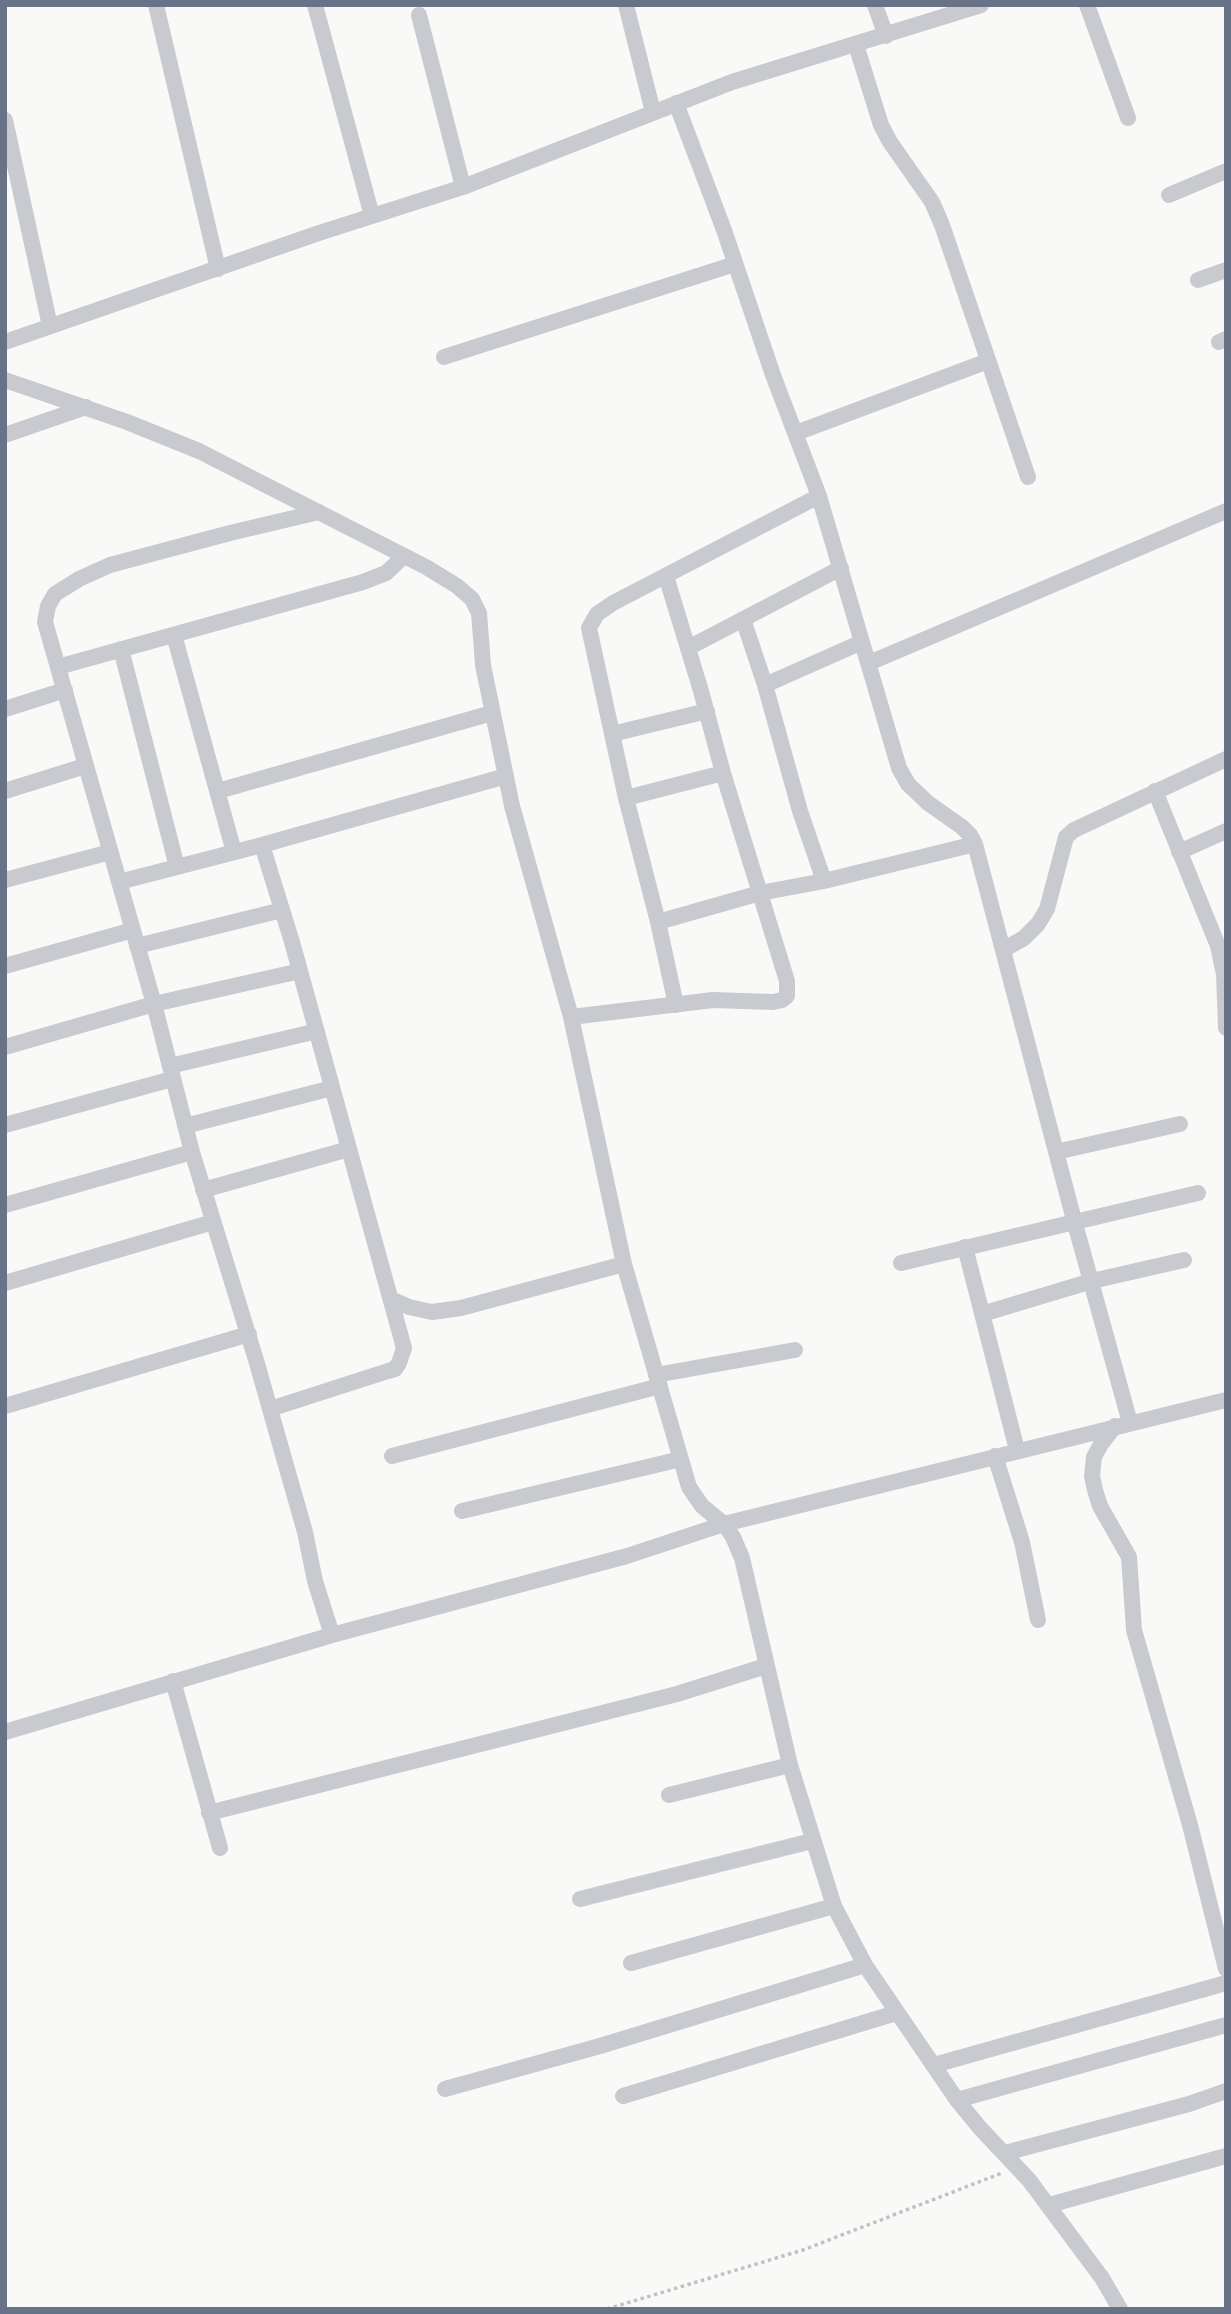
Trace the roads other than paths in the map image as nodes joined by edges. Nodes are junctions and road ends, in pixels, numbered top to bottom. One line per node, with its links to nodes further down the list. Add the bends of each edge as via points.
1 (156, 5): 19 (street)
2 (315, 5): 17 (street)
3 (626, 5): 11 (street)
4 (875, 5): 8 (street)
5 (1087, 5): 12 (street)
6 (973, 6): 8 (street)
7 (419, 15): 15 (street)
8 (886, 36): 9 (street)
9 (856, 45): 10 (street); 25 (street, via 881,125 932,202)
10 (676, 103): 11 (street); 18 (street)
11 (653, 112): 15 (street)
12 (1128, 118)
13 (5, 120): 22 (street)
14 (1226, 171): 16 (street)
15 (463, 187): 17 (street)
16 (1169, 195)
17 (372, 216): 19 (street)
18 (735, 264): 24 (street); 28 (street)
19 (218, 269): 22 (street)
20 (1226, 270): 21 (street)
21 (1198, 280)
22 (50, 326): 23 (street)
23 (5, 342)
24 (444, 358)
25 (988, 361): 28 (street); 30 (street)
26 (5, 380): 27 (street)
27 (86, 407): 29 (street); 33 (street, via 199,451)
28 (796, 433): 31 (street)
29 (5, 435)
30 (1028, 477)
31 (820, 496): 35 (street); 36 (street)
32 (1226, 511): 42 (street)
33 (319, 512): 34 (street); 43 (street, via 110,565 64,586 48,606 45,622)
34 (404, 556): 38 (street, via 370,580); 48 (street, via 472,599 479,613)
35 (841, 568): 37 (street); 39 (street)
36 (666, 576): 40 (street); 49 (street, via 604,608 589,628)
37 (743, 619): 40 (street); 44 (street)
38 (174, 635): 41 (street); 55 (street)
39 (862, 642): 42 (street); 44 (street)
40 (688, 648): 47 (street)
41 (121, 649): 43 (street); 64 (street)
42 (869, 663): 60 (street, via 891,748 908,784 962,827)
43 (58, 667): 45 (street)
44 (765, 685): 66 (street)
45 (65, 690): 46 (street); 51 (street)
46 (5, 709)
47 (707, 711): 49 (street); 52 (street)
48 (492, 713): 53 (street); 55 (street)
49 (612, 734): 57 (street)
50 (1226, 759): 56 (street)
51 (85, 766): 54 (street); 61 (street)
52 (723, 772): 57 (street); 68 (street)
53 (506, 776): 59 (street); 79 (street)
54 (5, 791)
55 (218, 791): 62 (street)
56 (1155, 791): 63 (street); 73 (street, via 1066,837 1047,909 1024,938)
57 (626, 798): 70 (street)
58 (1226, 831): 63 (street)
59 (262, 845): 62 (street); 69 (street)
60 (975, 845): 66 (street); 73 (street)
61 (110, 852): 65 (street); 67 (street)
62 (234, 852): 64 (street)
63 (1179, 852): 76 (street)
64 (177, 867): 67 (street)
65 (5, 880)
66 (824, 881): 68 (street)
67 (119, 883): 71 (street)
68 (760, 893): 70 (street); 78 (street, via 787,981 787,996 773,1002 730,999)
69 (282, 910): 72 (street); 75 (street)
70 (658, 922): 78 (street)
71 (133, 929): 72 (street); 74 (street)
72 (137, 946): 77 (street)
73 (1003, 950): 90 (street)
74 (5, 966)
75 (300, 971): 77 (street); 81 (street)
76 (1225, 974): 80 (street)
77 (154, 1004): 82 (street); 83 (street)
78 (676, 1005): 79 (street)
79 (570, 1017): 99 (street)
80 (1226, 1028)
81 (317, 1031): 83 (street); 84 (street)
82 (5, 1047)
83 (171, 1072): 86 (street); 87 (street)
84 (332, 1087): 87 (street); 88 (street)
85 (1180, 1124): 90 (street)
86 (5, 1125)
87 (185, 1126): 89 (street)
88 (349, 1149): 91 (street); 102 (street)
89 (192, 1152): 91 (street); 93 (street)
90 (1056, 1152): 94 (street)
91 (203, 1190): 95 (street)
92 (1198, 1192): 94 (street)
93 (5, 1205)
94 (1074, 1220): 96 (street); 100 (street)
95 (213, 1222): 101 (street); 104 (street)
96 (965, 1247): 98 (street); 103 (street)
97 (1184, 1260): 100 (street)
98 (901, 1263)
99 (624, 1264): 102 (street, via 461,1308 432,1312); 106 (street)
100 (1092, 1281): 103 (street); 110 (street)
101 (5, 1283)
102 (391, 1299): 109 (street, via 404,1349 395,1368)
103 (982, 1314): 111 (street)
104 (248, 1334): 108 (street); 109 (street)
105 (795, 1349): 106 (street)
106 (658, 1380): 112 (street); 114 (street)
107 (1226, 1400): 110 (street)
108 (5, 1406)
109 (270, 1409): 118 (street)
110 (1123, 1424): 111 (street); 131 (street, via 1094,1457 1095,1490 1129,1557 1134,1630)
111 (1017, 1450): 113 (street)
112 (392, 1456)
113 (995, 1456): 116 (street); 117 (street, via 1022,1542)
114 (681, 1459): 115 (street); 116 (street, via 689,1487 702,1506)
115 (461, 1511)
116 (724, 1524): 118 (street, via 627,1556); 119 (street, via 741,1559)
117 (1038, 1620)
118 (332, 1635): 120 (street)
119 (766, 1666): 122 (street); 124 (street, via 677,1694)
120 (173, 1681): 121 (street); 124 (street)
121 (5, 1732)
122 (790, 1765): 123 (street); 125 (street)
123 (669, 1795)
124 (209, 1813): 126 (street)
125 (812, 1841): 127 (street); 128 (street)
126 (220, 1848)
127 (580, 1899)
128 (834, 1906): 129 (street); 130 (street)
129 (631, 1963)
130 (865, 1965): 133 (street); 136 (street)
131 (1226, 1969)
132 (1226, 1983): 135 (street)
133 (896, 2012): 135 (street); 138 (street)
134 (1226, 2025): 139 (street)
135 (934, 2065): 139 (street)
136 (445, 2089)
137 (1226, 2091): 140 (street)
138 (623, 2096)
139 (957, 2100): 140 (street)
140 (1005, 2153): 142 (street)
141 (1226, 2156): 142 (street)
142 (1049, 2205): 143 (street)
143 (1121, 2309)

